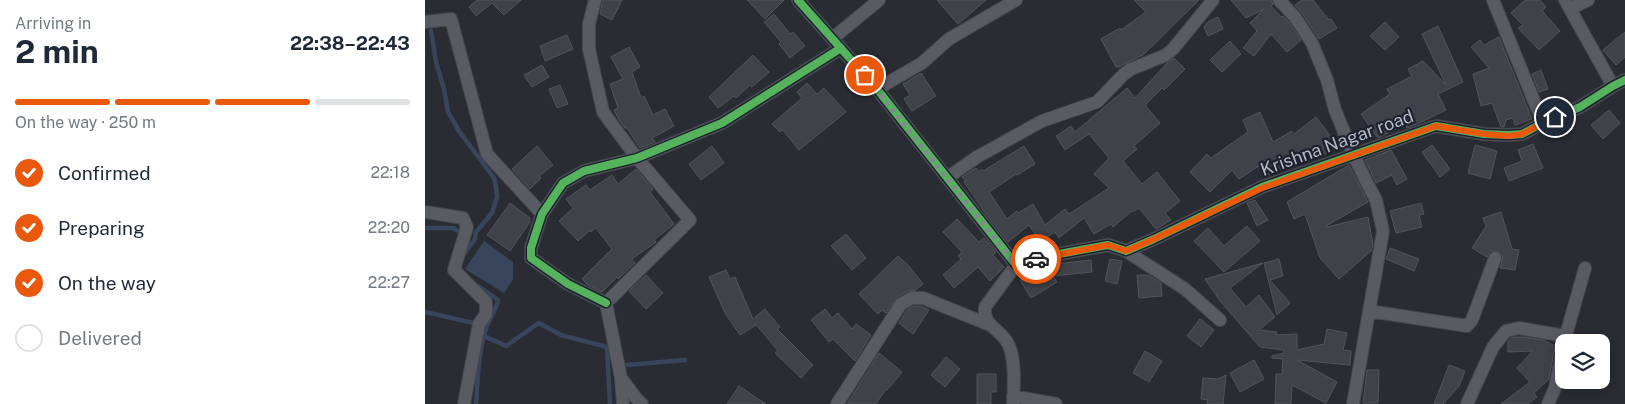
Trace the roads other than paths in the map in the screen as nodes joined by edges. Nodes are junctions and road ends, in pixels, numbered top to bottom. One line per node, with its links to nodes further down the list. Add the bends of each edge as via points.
1 (595, 0): 17 (street, via 589,24 589,48 603,112)
2 (798, 0): 11 (street)
3 (879, 0): 11 (street)
4 (1016, 0): 14 (street, via 949,39 922,63)
5 (1213, 0): 18 (street, via 1173,49 1131,69 1097,102 1042,121 977,157)
6 (1279, 0): 16 (street, via 1312,43)
7 (1493, 0): 15 (street)
8 (1588, 0): 9 (street)
9 (1568, 4): 13 (street)
10 (425, 22): 20 (street, via 451,19 487,154)
11 (837, 43): 14 (street); 17 (street, via 722,122)
12 (1625, 80): 13 (street, Krishna Nagar road)
13 (1613, 86): 15 (street, Krishna Nagar road, via 1580,107)
14 (877, 89): 18 (street)
15 (1543, 123): 16 (street, Krishna Nagar road, via 1522,134 1509,136 1436,126)
16 (1354, 156): 21 (street, Krishna Nagar road, via 1262,188); 26 (street, via 1377,200 1383,231)
17 (637, 158): 20 (street, via 584,172 563,183); 25 (street, via 690,220)
18 (947, 178): 23 (street)
19 (425, 212): 34 (street, via 463,218 467,227 454,270 486,302 486,314 479,324)
20 (542, 214): 25 (street, via 531,258 568,284)
21 (1126, 251): 23 (street, via 1108,245); 27 (street, via 1185,289)
22 (1495, 258): 26 (street, via 1467,326)
23 (1016, 265): 28 (street, via 985,307 984,315)
24 (1585, 268): 29 (street)
25 (606, 303): 31 (street)
26 (1369, 311): 39 (street)
27 (1220, 320)
28 (990, 325): 33 (street, via 1010,346); 37 (street, via 923,298 912,298 901,304)
29 (1566, 334)
30 (1555, 338): 40 (street, via 1519,328 1506,331 1493,347)
31 (621, 378): 35 (street); 36 (street)
32 (1555, 388): 41 (street)
33 (1013, 400): 38 (street)
34 (464, 404)
35 (623, 404)
36 (642, 404)
37 (837, 404)
38 (1056, 404)
39 (1353, 404)
40 (1467, 404)
41 (1548, 404)

